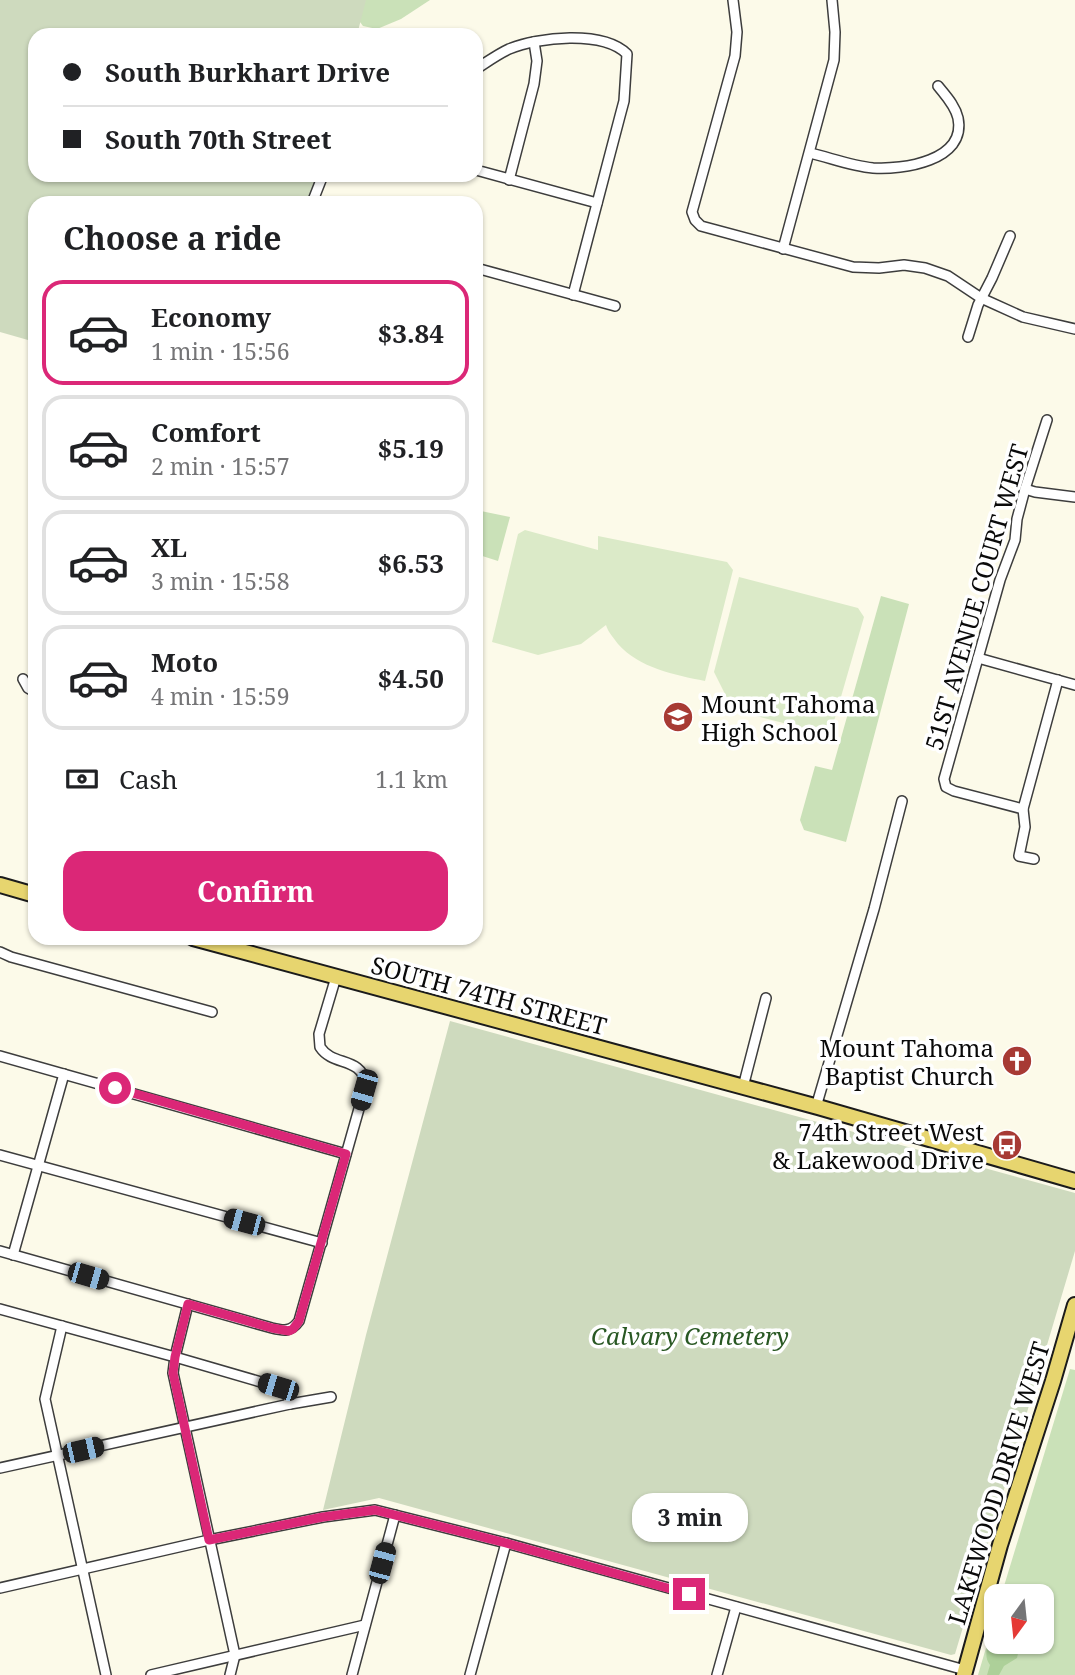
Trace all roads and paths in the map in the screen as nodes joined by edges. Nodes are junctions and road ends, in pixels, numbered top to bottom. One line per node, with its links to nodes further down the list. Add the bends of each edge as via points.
1 (733, 0): 11 (street, via 736,56 692,212 705,228)
2 (832, 0): 6 (street, via 834,60)
3 (534, 42): 4 (street, via 507,50); 8 (street, via 534,84); 9 (street, via 581,38 627,54 624,100)
4 (483, 65)
5 (938, 86): 6 (street, via 955,110 958,131 952,145 936,157 909,166 876,168)
6 (810, 153): 11 (street)
7 (483, 172): 8 (street)
8 (509, 180): 9 (street)
9 (597, 204): 13 (street)
10 (1010, 236): 14 (street)
11 (783, 249): 14 (street, via 853,267 925,268 948,276)
12 (483, 270): 13 (street)
13 (573, 295): 15 (street)
14 (981, 298): 16 (street, via 1023,317); 17 (street)
15 (615, 306)
16 (1075, 329)
17 (968, 337)
18 (1047, 420): 19 (street, 51ST AVENUE COURT WEST)
19 (1025, 489): 20 (street); 21 (street, 51ST AVENUE COURT WEST, via 1015,540)
20 (1075, 497)
21 (978, 658): 23 (street); 27 (street, 51ST AVENUE COURT WEST, via 945,785)
22 (23, 679): 25 (street)
23 (1058, 680): 24 (street); 27 (street)
24 (1075, 685)
25 (28, 688)
26 (902, 801): 39 (street)
27 (1023, 809): 28 (street, via 1025,827 1019,856)
28 (1034, 859)
29 (0, 885): 30 (main road)
30 (28, 893)
31 (219, 945): 33 (main road, SOUTH 74TH STREET)
32 (0, 952): 35 (street)
33 (336, 976): 38 (main road, SOUTH 74TH STREET); 41 (street, via 319,1034 320,1046 328,1055 360,1069 366,1084)
34 (766, 998): 38 (street)
35 (212, 1012)
36 (0, 1056): 37 (street)
37 (64, 1074): 41 (street); 42 (street)
38 (743, 1087): 39 (main road, SOUTH 74TH STREET)
39 (816, 1107): 43 (main road, SOUTH 74TH STREET)
40 (0, 1154): 42 (street)
41 (346, 1154): 44 (street)
42 (39, 1165): 44 (street); 46 (street)
43 (1075, 1181)
44 (321, 1242): 47 (street, via 299,1321 289,1331)
45 (0, 1251): 46 (street)
46 (13, 1255): 47 (street)
47 (188, 1304): 51 (street)
48 (1075, 1305): 65 (main road, LAKEWOOD DRIVE WEST)
49 (0, 1309): 50 (street)
50 (62, 1326): 51 (street); 55 (street, via 45,1399)
51 (175, 1357): 53 (street, via 278,1387); 54 (street, via 173,1373)
52 (331, 1396): 53 (street)
53 (290, 1404): 54 (street)
54 (183, 1427): 55 (street); 58 (street)
55 (58, 1455): 56 (street); 60 (street)
56 (0, 1468)
57 (395, 1515): 58 (street, via 368,1510); 59 (street); 63 (street)
58 (209, 1540): 60 (street); 64 (street)
59 (506, 1543): 62 (street); 70 (street)
60 (82, 1570): 61 (street); 66 (street)
61 (0, 1588)
62 (736, 1607): 65 (street); 71 (street)
63 (365, 1625): 64 (street); 69 (street)
64 (234, 1655): 67 (street); 68 (street)
65 (965, 1673)
66 (106, 1675)
67 (151, 1675)
68 (230, 1675)
69 (352, 1675)
70 (470, 1675)
71 (718, 1675)

